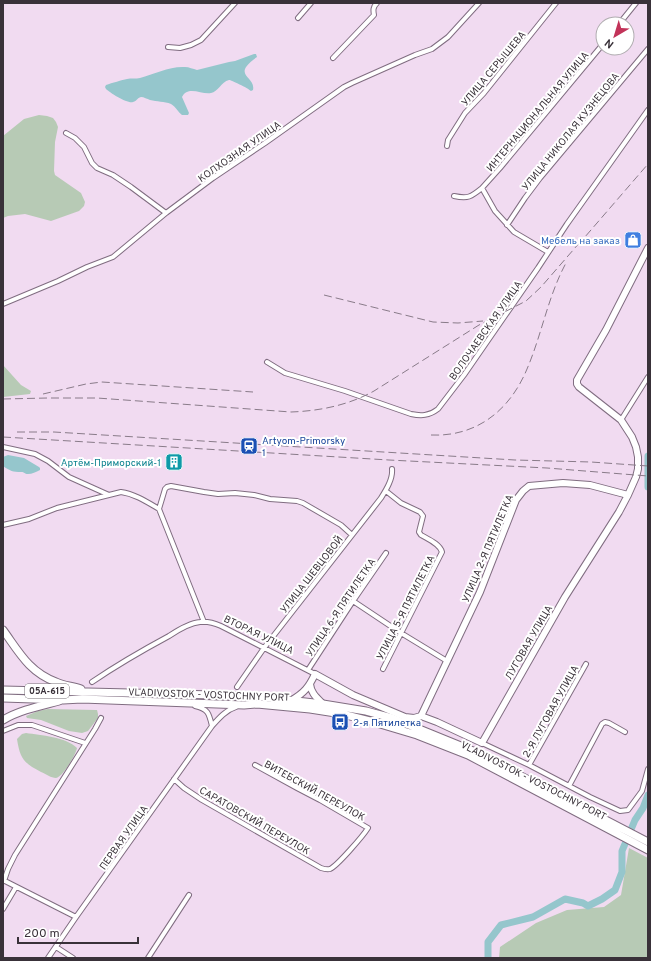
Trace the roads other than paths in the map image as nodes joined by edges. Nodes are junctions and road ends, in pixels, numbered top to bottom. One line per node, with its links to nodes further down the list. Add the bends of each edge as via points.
1 (235, 3): 9 (street, via 201,40 180,48)
2 (311, 3): 8 (street)
3 (377, 3): 12 (street, via 373,8 374,15)
4 (479, 3): 18 (street, КОЛХОЗНАЯ УЛИЦА, via 439,44 344,87)
5 (556, 3): 15 (street, УЛИЦА СЕРЫШЕВА, via 465,113)
6 (636, 3): 7 (street)
7 (625, 16)
8 (298, 18)
9 (168, 48)
10 (648, 49): 19 (street, УЛИЦА НИКОЛАЯ КУЗНЕЦОВА, via 540,178)
11 (595, 54): 16 (street, ИНТЕРНАЦИОНАЛЬНАЯ УЛИЦА)
12 (333, 58)
13 (648, 110): 21 (street, ВОЛОЧАЕВСКАЯ УЛИЦА)
14 (66, 133): 18 (street, via 84,147 94,166 113,175)
15 (447, 146)
16 (482, 188): 17 (street, ИНТЕРНАЦИОНАЛЬНАЯ УЛИЦА, via 471,197); 19 (street, via 495,211)
17 (454, 196)
18 (166, 213): 22 (street, КОЛХОЗНАЯ УЛИЦА, via 113,257)
19 (507, 225): 21 (street)
20 (648, 248): 25 (main road, via 576,384)
21 (548, 252): 23 (street, ВОЛОЧАЕВСКАЯ УЛИЦА, via 438,409 426,415 411,414 285,373)
22 (3, 304)
23 (267, 362)
24 (648, 377): 25 (street)
25 (621, 420): 30 (main road, via 632,437 638,457 636,477)
26 (3, 447): 29 (street, via 35,454 69,477)
27 (392, 469): 28 (street, УЛИЦА ШЕВЦОВОЙ)
28 (386, 491): 33 (street, УЛИЦА ШЕВЦОВОЙ); 38 (street, УЛИЦА 5-Я ПЯТИЛЕТКА, via 401,503 422,514 419,532 441,548 442,552)
29 (109, 495): 31 (street, via 129,493); 32 (street)
30 (628, 495): 40 (main road, УЛИЦА 2-Я ПЯТИЛЕТКА, via 590,485 563,483 529,486 523,491 516,500 480,592); 62 (main road, ЛУГОВАЯ УЛИЦА, via 565,597)
31 (159, 509): 33 (street, via 165,489 171,486 218,494 254,495 303,503); 36 (street)
32 (3, 525)
33 (352, 534): 39 (street, УЛИЦА ШЕВЦОВОЙ)
34 (386, 553): 35 (street, УЛИЦА 6-Я ПЯТИЛЕТКА)
35 (353, 601): 38 (street); 43 (street, УЛИЦА 6-Я ПЯТИЛЕТКА)
36 (204, 622): 39 (street, ВТОРАЯ УЛИЦА, via 221,626); 45 (street, via 177,631)
37 (3, 630): 49 (main road, via 20,655 43,677)
38 (401, 632): 40 (street); 42 (street, УЛИЦА 5-Я ПЯТИЛЕТКА)
39 (264, 648): 43 (street, ВТОРАЯ УЛИЦА); 47 (street, УЛИЦА ШЕВЦОВОЙ)
40 (447, 661): 56 (main road, УЛИЦА 2-Я ПЯТИЛЕТКА)
41 (586, 664): 65 (street, 2-Я ЛУГОВАЯ УЛИЦА)
42 (383, 668)
43 (308, 670): 44 (street, ВТОРАЯ УЛИЦА)
44 (315, 674): 46 (main road); 56 (main road, ВТОРАЯ УЛИЦА, via 405,717)
45 (92, 682)
46 (310, 684): 52 (main road); 55 (main road, via 313,693)
47 (237, 688)
48 (3, 690): 49 (main road, VLADIVOSTOK - VOSTOCHNY PORT / 05А-615)
49 (90, 692): 52 (main road, VLADIVOSTOK - VOSTOCHNY PORT / 05А-615)
50 (3, 698): 51 (main road, VLADIVOSTOK - VOSTOCHNY PORT / 05А-615)
51 (63, 700): 53 (main road, VLADIVOSTOK - VOSTOCHNY PORT / 05А-615); 58 (main road, via 11,715)
52 (292, 700): 55 (main road, VLADIVOSTOK - VOSTOCHNY PORT / 05А-615)
53 (176, 702): 54 (main road, VLADIVOSTOK - VOSTOCHNY PORT / 05А-615); 59 (street, via 205,709 210,714)
54 (244, 704): 59 (street, ПЕРВАЯ УЛИЦА, via 225,712); 70 (main road, VLADIVOSTOK - VOSTOCHNY PORT / 05А-615, via 342,714 411,732 468,756)
55 (322, 704): 69 (main road, VLADIVOSTOK - VOSTOCHNY PORT / 05А-615, via 392,718 473,751)
56 (421, 716): 62 (main road)
57 (101, 718): 63 (street)
58 (3, 720)
59 (212, 726): 67 (street, ПЕРВАЯ УЛИЦА)
60 (3, 731): 63 (street, via 18,724 32,725)
61 (625, 732): 68 (street, via 609,723 602,724)
62 (482, 743): 65 (street)
63 (85, 744): 72 (street, via 15,855)
64 (255, 765): 71 (street, ВИТЕБСКИЙ ПЕРЕУЛОК, via 368,828)
65 (529, 765): 68 (street)
66 (648, 769): 68 (street, via 642,791 628,810 620,811)
67 (174, 779): 71 (street, САРАТОВСКИЙ ПЕРЕУЛОК, via 202,800 323,869); 76 (street, ПЕРВАЯ УЛИЦА)
68 (568, 786)
69 (648, 842)
70 (648, 850)
71 (331, 869)
72 (4, 880): 73 (street)
73 (16, 887): 75 (street); 76 (street)
74 (189, 895): 80 (street)
75 (3, 909)
76 (76, 917): 77 (street, ПЕРВАЯ УЛИЦА)
77 (56, 947): 78 (street, ПЕРВАЯ УЛИЦА); 79 (street)
78 (48, 958)
79 (73, 958)
80 (148, 958)

